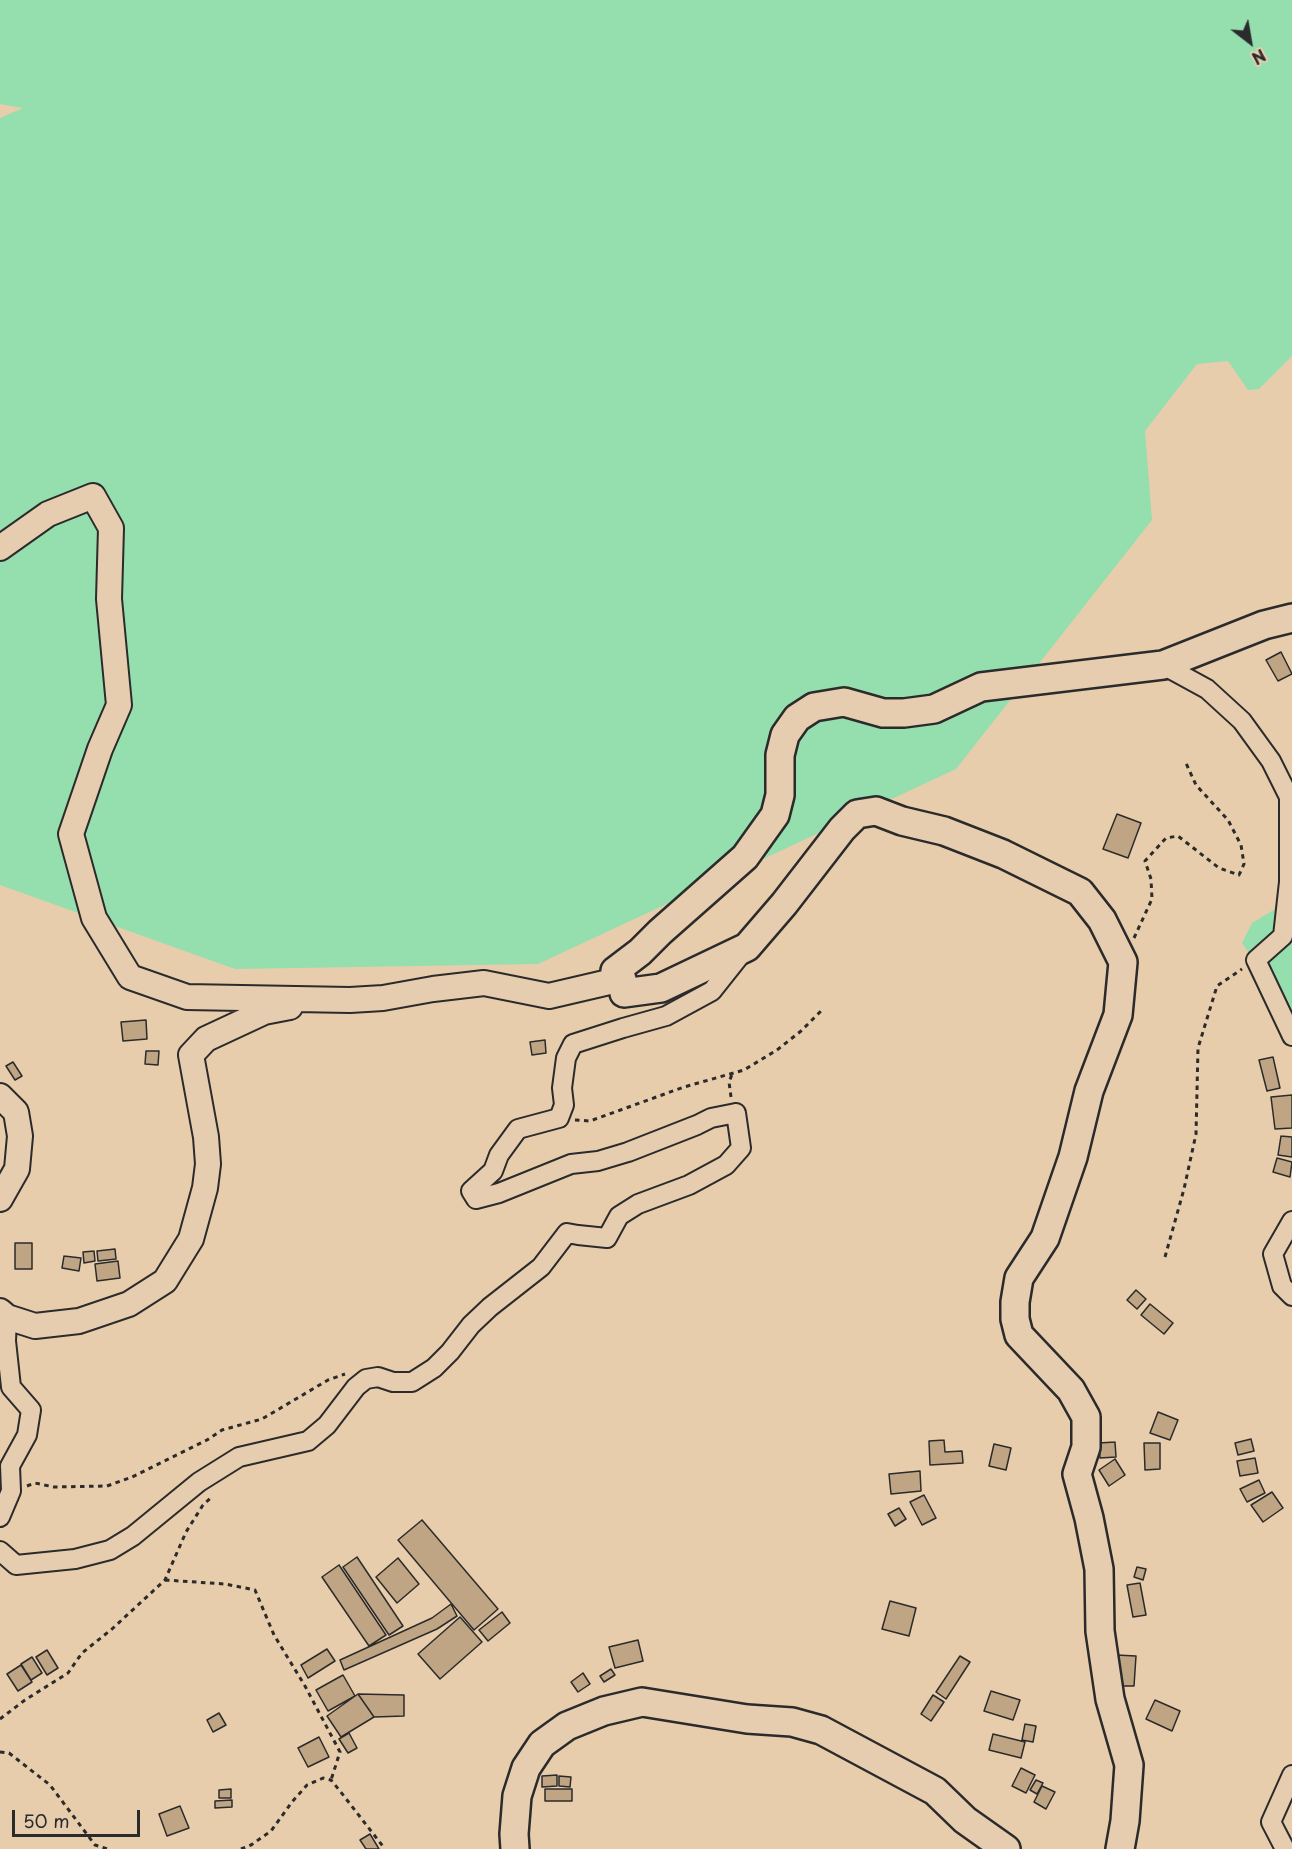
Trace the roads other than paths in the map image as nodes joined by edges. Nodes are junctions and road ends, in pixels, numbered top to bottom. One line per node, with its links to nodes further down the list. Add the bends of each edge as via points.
1 (0, 548): 6 (street, via 48,514 93,496 111,528 108,599 119,705 71,834 94,918 129,977 188,997)
2 (1292, 618): 3 (main road)
3 (1163, 665): 5 (main road, via 981,687 934,709 904,713 883,713 844,702 814,707 797,718 785,735 775,815 745,857 615,971); 7 (street, via 1207,689 1242,721 1271,761 1289,797 1289,882 1283,936 1256,960)
4 (747, 947): 5 (main road, via 662,988 624,993); 14 (street, via 712,991 666,1016 573,1044 566,1058 564,1105 559,1118 518,1129 499,1155 493,1171 471,1191 476,1199 499,1193 571,1164 628,1152 711,1118 736,1113 741,1148 726,1165 689,1185 638,1204 619,1216 607,1238 567,1233 541,1268 490,1307 434,1368 412,1382 366,1379 308,1442 239,1458 199,1482 110,1550 75,1559 16,1565); 18 (main road, via 842,829 857,814 876,811 993,850 1080,892 1102,920 1124,962 1118,1015 1089,1091 1073,1156 1045,1238 1019,1278 1015,1302 1020,1335 1071,1390 1086,1417 1086,1447 1077,1474 1099,1569 1100,1630 1110,1699 1129,1765)
5 (622, 979): 6 (street, via 549,996 484,983 383,998)
6 (334, 998): 12 (street, via 264,1012 206,1039 191,1055 208,1164 191,1239 165,1281 129,1304 78,1321 35,1326)
7 (1292, 1036)
8 (0, 1096): 9 (street, via 16,1112 20,1136 17,1169)
9 (0, 1199)
10 (1292, 1221): 11 (street, via 1273,1254 1282,1286)
11 (1292, 1296)
12 (3, 1314): 13 (street, via 11,1387 31,1410 27,1435 10,1466 11,1491)
13 (0, 1517)
14 (0, 1551)
15 (1292, 1775): 19 (street, via 1271,1822)
16 (515, 1849): 17 (main road, via 518,1796 526,1768 542,1744 567,1726 604,1711 642,1702 792,1722 821,1730 935,1791 965,1820)
17 (1006, 1849)
18 (1120, 1849)
19 (1285, 1849)

